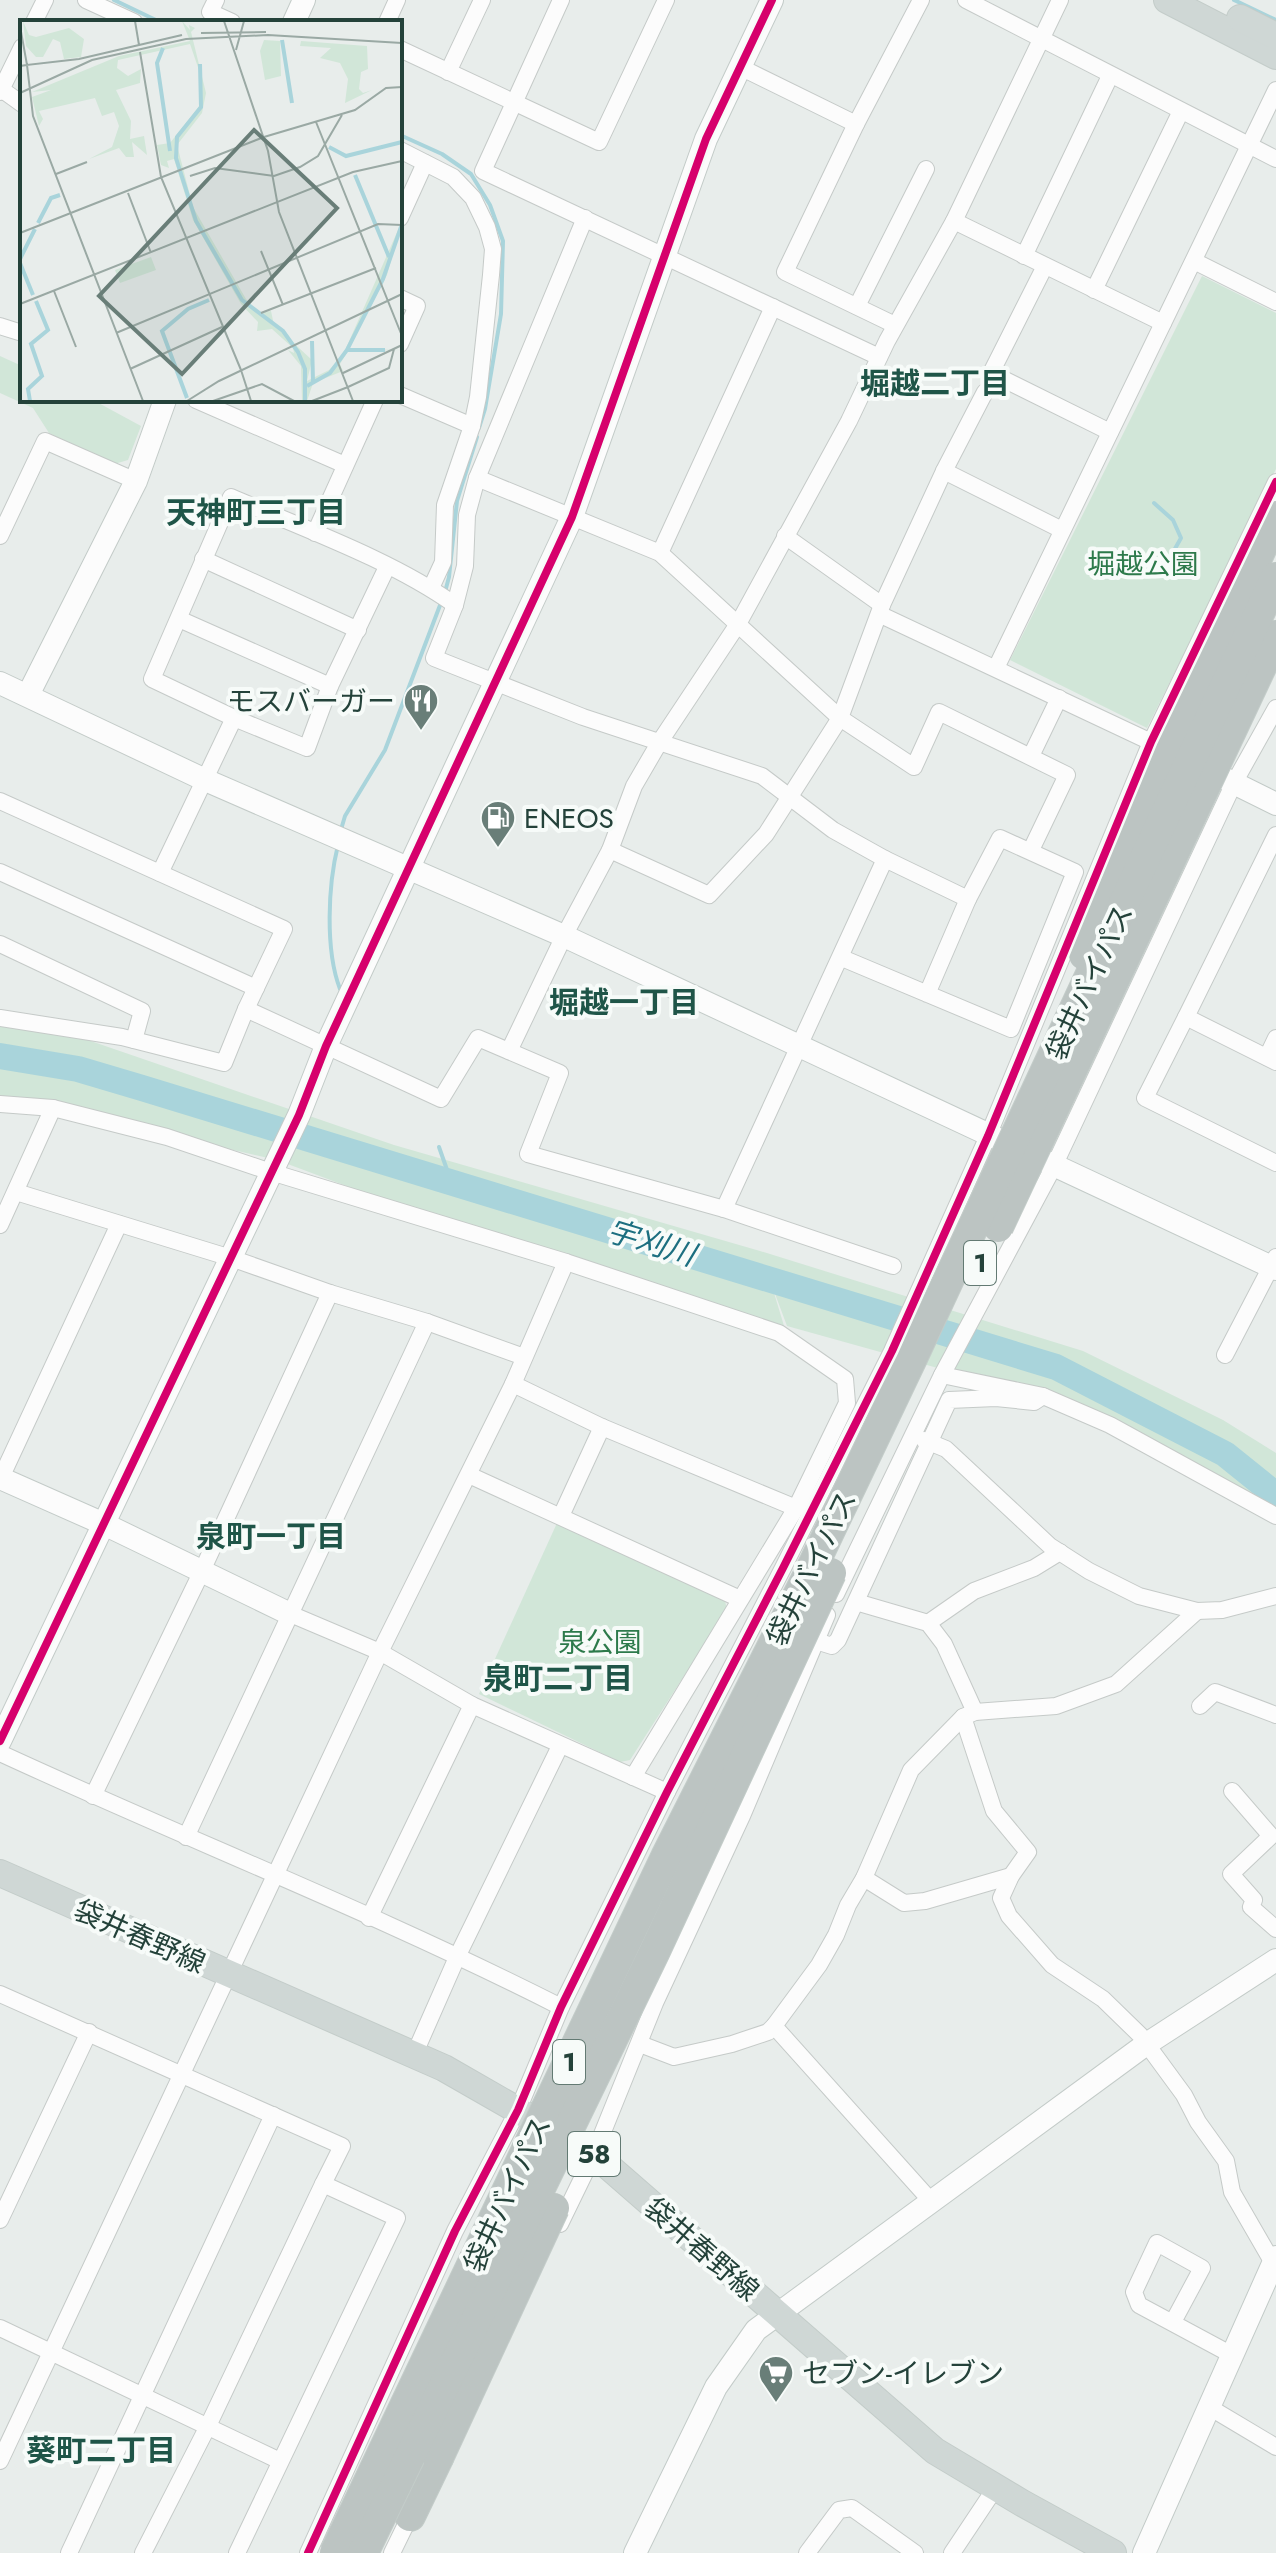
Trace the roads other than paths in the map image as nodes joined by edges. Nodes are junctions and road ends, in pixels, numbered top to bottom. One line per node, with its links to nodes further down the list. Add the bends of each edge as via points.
1 (45, 0): 15 (street)
2 (86, 0): 16 (street)
3 (216, 0): 17 (street, via 210,12)
4 (304, 0): 18 (street)
5 (397, 0): 19 (street)
6 (482, 0): 26 (street)
7 (561, 0): 31 (street)
8 (666, 0): 31 (street, via 599,142)
9 (772, 0): 25 (street)
10 (921, 0): 33 (street)
11 (966, 0): 21 (street)
12 (1060, 0): 21 (street)
13 (1167, 0): 24 (main road)
14 (1204, 0): 20 (main road)
15 (35, 20)
16 (130, 20)
17 (228, 20)
18 (295, 20)
19 (388, 20)
20 (1276, 36)
21 (1040, 40): 27 (street); 41 (street)
22 (402, 50): 26 (street)
23 (20, 51): 29 (street)
24 (1276, 56)
25 (740, 67): 33 (street); 42 (street, via 706,139)
26 (448, 72): 31 (street)
27 (1110, 76): 32 (street); 43 (street)
28 (1276, 90): 34 (street)
29 (1, 91): 30 (street)
30 (20, 103)
31 (514, 103): 40 (street, via 483,171)
32 (1181, 111): 34 (street); 46 (street)
33 (856, 124): 49 (street, via 785,272)
34 (1250, 146): 36 (street); 44 (street)
35 (402, 151): 37 (street)
36 (1276, 159)
37 (425, 163): 39 (street); 62 (street, via 453,177 473,198 493,249)
38 (926, 169): 49 (street)
39 (402, 214)
40 (585, 218): 42 (street); 66 (street)
41 (954, 221): 43 (street); 52 (street)
42 (665, 255): 50 (street); 70 (street)
43 (1024, 256): 45 (street)
44 (1194, 261): 48 (street); 51 (street)
45 (1045, 266): 46 (street); 63 (street, via 991,373)
46 (1094, 290): 51 (street)
47 (402, 299): 55 (street, via 417,306)
48 (1276, 302)
49 (857, 306): 52 (street)
50 (773, 307): 56 (street); 75 (street)
51 (1163, 323): 63 (street)
52 (895, 325): 56 (street)
53 (0, 326): 54 (street)
54 (20, 332)
55 (402, 340)
56 (879, 357): 74 (street)
57 (985, 392): 65 (street)
58 (402, 396): 62 (street)
59 (164, 402): 67 (street)
60 (201, 402): 64 (street)
61 (374, 402): 64 (street)
62 (472, 426): 79 (street, via 445,505 443,562)
63 (1110, 432): 71 (street)
64 (345, 465): 72 (street)
65 (944, 471): 71 (street); 81 (street)
66 (477, 478): 70 (street); 80 (street)
67 (136, 481): 73 (street, via 45,441); 91 (street)
68 (1276, 482): 96 (street)
69 (1276, 516): 132 (highway, bridge, via 1105,892 1067,1009 1024,1103)
70 (572, 517): 75 (street); 89 (street)
71 (1062, 530): 86 (street)
72 (315, 533): 76 (street, via 231,497); 77 (street)
73 (0, 536)
74 (785, 536): 81 (street); 83 (street)
75 (660, 553): 83 (street)
76 (203, 559): 82 (street); 84 (street)
77 (387, 567): 79 (street); 84 (street)
78 (1276, 577): 132 (highway, 袋井バイパス / 1, bridge)
79 (431, 588): 80 (street)
80 (455, 605): 89 (street, via 434,658)
81 (882, 610): 86 (street); 95 (street)
82 (179, 619): 90 (street); 94 (street, via 152,679)
83 (738, 624): 95 (street); 97 (street)
84 (358, 630): 90 (street)
85 (1276, 635): 132 (highway, 袋井バイパス / 1, bridge)
86 (996, 668): 92 (street)
87 (1276, 671): 132 (highway, bridge, via 1173,891 1045,1141)
88 (0, 683): 91 (street)
89 (497, 683): 97 (street); 108 (street)
90 (330, 686): 94 (street, via 307,748)
91 (28, 695): 99 (street)
92 (1059, 698): 96 (street); 98 (street)
93 (1276, 708): 100 (street)
94 (234, 718): 99 (street)
95 (840, 718): 98 (street, via 914,767 939,712); 101 (street)
96 (1151, 742): 100 (street); 128 (street)
97 (659, 743): 101 (street, via 762,776); 105 (street, via 634,786)
98 (1031, 756): 106 (street, via 1067,775)
99 (203, 779): 108 (street); 110 (street)
100 (1234, 783): 103 (street); 130 (street)
101 (790, 795): 105 (street, via 766,834 709,895); 107 (street, via 833,830)
102 (0, 802): 110 (street)
103 (1276, 804)
104 (1276, 835): 118 (street)
105 (610, 850): 112 (street)
106 (1031, 850): 111 (street, via 1000,838); 116 (street, via 1075,872 1011,1029)
107 (885, 859): 111 (street); 114 (street)
108 (409, 870): 112 (street); 122 (street)
109 (0, 872): 115 (street)
110 (160, 873): 115 (street, via 284,929)
111 (968, 899): 116 (street)
112 (564, 936): 123 (street); 124 (street)
113 (0, 944): 121 (street, via 142,1011)
114 (842, 958): 116 (street); 123 (street)
115 (256, 988): 117 (street)
116 (927, 994)
117 (246, 1009): 121 (street, via 224,1063); 122 (street)
118 (1186, 1017): 125 (street); 129 (street, via 1145,1098)
119 (0, 1018): 121 (street)
120 (1276, 1038): 125 (street)
121 (134, 1040)
122 (326, 1046): 124 (street, via 441,1099 478,1038); 131 (street)
123 (799, 1048): 128 (street); 134 (street)
124 (509, 1051): 134 (street, via 560,1073 528,1154)
125 (1271, 1060)
126 (0, 1104): 127 (street)
127 (53, 1108): 131 (street, via 167,1137); 133 (street)
128 (988, 1136): 130 (street); 174 (street, via 892,1351)
129 (1276, 1163)
130 (1054, 1166): 139 (street); 145 (street)
131 (271, 1172): 137 (street); 138 (street)
132 (1008, 1180): 181 (highway, 袋井バイパス / 1, bridge); 188 (highway, 袋井バイパス / 1, bridge)
133 (16, 1192): 135 (street); 136 (street)
134 (724, 1209): 140 (street)
135 (119, 1224): 137 (street); 151 (street)
136 (0, 1225)
137 (231, 1258): 141 (street); 155 (street)
138 (566, 1262): 144 (street); 152 (street, via 779,1333 845,1379 847,1403)
139 (1274, 1264): 143 (street)
140 (893, 1266)
141 (330, 1293): 142 (street); 157 (street)
142 (427, 1322): 144 (street); 162 (street)
143 (1225, 1355)
144 (524, 1357): 146 (street)
145 (942, 1375): 147 (street); 164 (street)
146 (513, 1384): 148 (street); 150 (street)
147 (1043, 1396): 149 (street, via 1034,1402 949,1400); 154 (street, via 1110,1425)
148 (602, 1427): 152 (street); 153 (street)
149 (928, 1441): 156 (street, via 946,1449); 160 (street)
150 (469, 1475): 153 (street); 165 (street)
151 (0, 1479): 155 (street)
152 (796, 1508): 159 (street)
153 (561, 1516): 159 (street)
154 (1276, 1516)
155 (104, 1524): 157 (street); 170 (street)
156 (1060, 1552): 161 (street, via 1139,1596); 163 (street, via 974,1591)
157 (201, 1573): 162 (street); 176 (street)
158 (1276, 1596): 161 (street)
159 (740, 1599): 173 (street)
160 (856, 1602): 163 (street); 164 (street, via 832,1646)
161 (1197, 1611): 168 (street, via 1116,1684 1056,1706)
162 (288, 1613): 165 (street); 180 (street)
163 (928, 1623): 168 (street, via 944,1644)
164 (816, 1641): 178 (street)
165 (380, 1652): 166 (street); 183 (street)
166 (472, 1705): 171 (street); 186 (street)
167 (1200, 1706): 169 (street, via 1215,1692)
168 (969, 1715): 184 (street, via 994,1811 1028,1852); 185 (street, via 911,1770)
169 (1276, 1715)
170 (0, 1741)
171 (560, 1746): 173 (street); 189 (street)
172 (0, 1753): 176 (street)
173 (633, 1777): 174 (street)
174 (671, 1785): 177 (street); 193 (street)
175 (1232, 1791): 187 (street, via 1271,1836 1231,1874 1254,1900 1251,1907)
176 (93, 1796): 180 (street)
177 (683, 1808)
178 (742, 1816): 179 (street); 196 (street)
179 (721, 1828)
180 (186, 1837): 183 (street)
181 (666, 1857): 224 (highway, bridge, via 457,2269); 225 (highway, 袋井バイパス / 1, bridge)
182 (0, 1873): 191 (main road, 袋井春野線 / 58)
183 (275, 1876): 186 (street); 191 (street)
184 (1011, 1876): 185 (street, via 904,1903); 197 (street, via 1001,1898 1009,1916 1052,1965 1103,1999)
185 (864, 1878): 194 (street, via 819,1965)
186 (369, 1918): 189 (street)
187 (1276, 1929)
188 (654, 1953): 219 (highway, bridge, via 573,2166); 226 (highway, 袋井バイパス / 1, bridge)
189 (458, 1955): 193 (street); 198 (street)
190 (1276, 1960): 197 (street)
191 (227, 1974): 198 (main road, 袋井春野線 / 58); 199 (street)
192 (1, 1995): 195 (street)
193 (561, 2007): 200 (street)
194 (774, 2026): 196 (street, via 732,2044 674,2057); 204 (street)
195 (89, 2032): 199 (street); 205 (street)
196 (640, 2044): 202 (street)
197 (1145, 2045): 204 (street); 206 (street, via 1226,2161 1232,2192)
198 (414, 2055): 200 (main road, 袋井春野線 / 58)
199 (180, 2072): 201 (street); 210 (street)
200 (518, 2110): 202 (main road, 袋井春野線 / 58); 223 (street, via 455,2231)
201 (273, 2115): 203 (street, via 342,2146); 212 (street)
202 (594, 2154): 207 (main road, 袋井春野線 / 58); 219 (street, via 510,2323 433,2499)
203 (323, 2184): 214 (street); 217 (street, via 397,2218)
204 (931, 2201): 207 (street)
205 (0, 2220)
206 (1274, 2260): 211 (street)
207 (775, 2314): 218 (main road, 袋井春野線 / 58, via 935,2451); 228 (street, via 756,2330 716,2387)
208 (1173, 2322): 208 (street, via 1139,2305 1134,2292 1157,2243 1202,2268); 211 (street)
209 (0, 2328): 210 (street)
210 (52, 2352): 212 (street); 216 (street)
211 (1232, 2355): 213 (street)
212 (140, 2396): 214 (street); 220 (street)
213 (1209, 2407): 215 (street); 233 (street)
214 (207, 2428): 217 (street); 221 (street)
215 (1276, 2447)
216 (0, 2461)
217 (280, 2461): 222 (street)
218 (996, 2487): 231 (street); 232 (main road, 袋井春野線 / 58)
219 (410, 2516): 227 (street)
220 (69, 2553)
221 (143, 2553)
222 (237, 2553)
223 (308, 2553)
224 (326, 2553)
225 (335, 2553)
226 (363, 2553)
227 (392, 2553)
228 (635, 2553)
229 (807, 2553): 230 (street, via 839,2510 852,2508)
230 (915, 2553)
231 (952, 2553)
232 (1113, 2553)
233 (1144, 2553)

